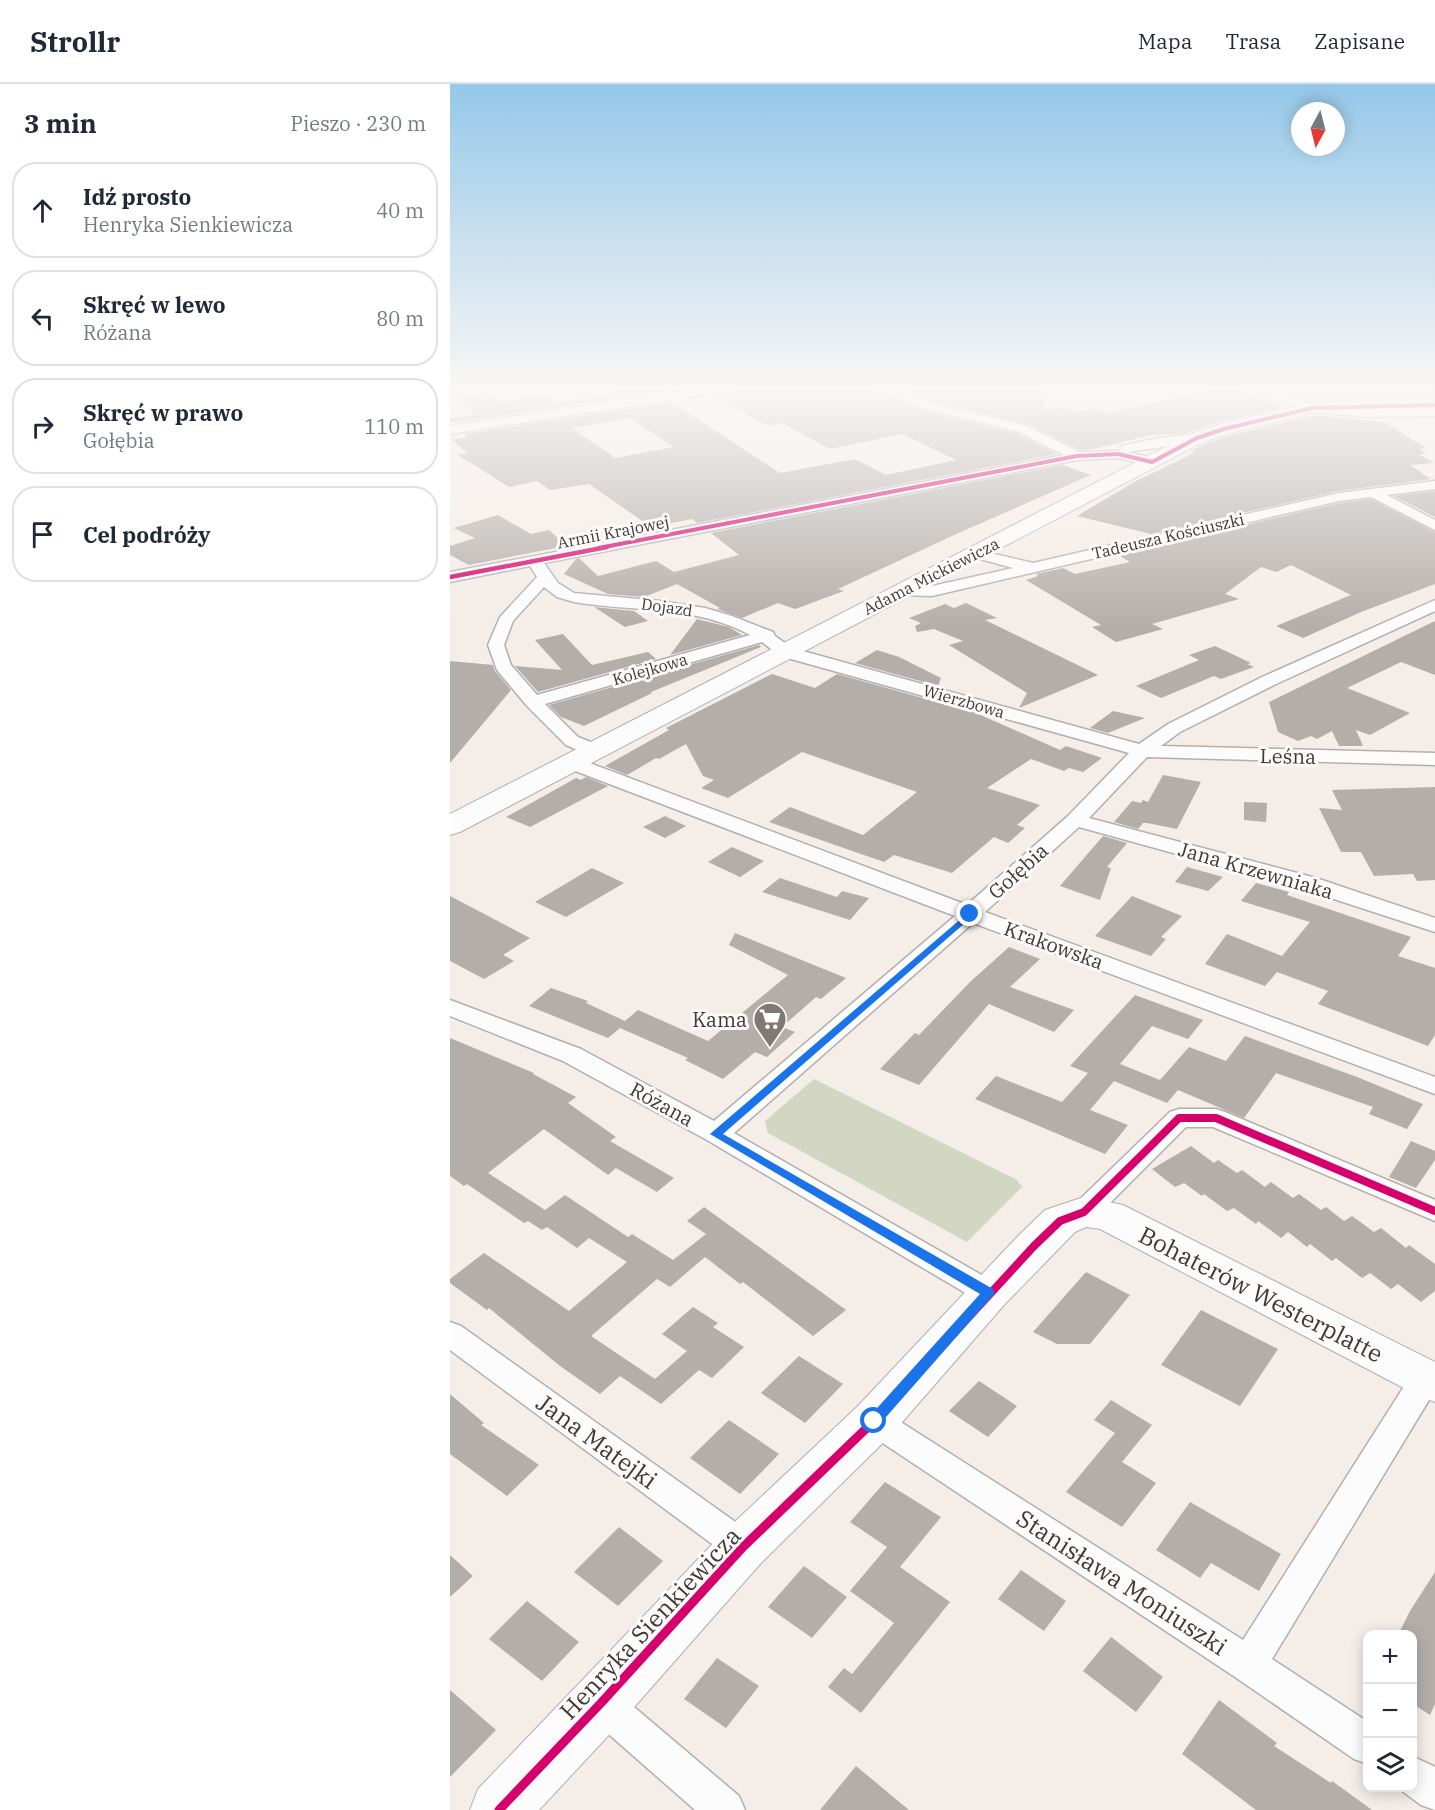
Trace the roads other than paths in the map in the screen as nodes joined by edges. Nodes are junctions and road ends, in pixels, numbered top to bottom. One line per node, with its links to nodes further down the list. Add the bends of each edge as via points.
1 (1023, 467): 8 (street, Armii Krajowej)
2 (1143, 467): 6 (main road, Adama Mickiewicza)
3 (1435, 485): 4 (street, Tadeusza Kościuszki)
4 (1373, 493): 5 (street); 9 (street, Tadeusza Kościuszki, via 1339,497)
5 (1435, 526)
6 (974, 553): 9 (street); 13 (main road, Adama Mickiewicza)
7 (450, 561): 10 (street)
8 (535, 561): 10 (street, Armii Krajowej); 12 (street)
9 (1041, 566): 13 (street, Tadeusza Kościuszki, via 932,591)
10 (472, 573): 11 (street, Armii Krajowej)
11 (450, 578)
12 (543, 579): 14 (street, Dojazd); 16 (street)
13 (902, 590): 17 (main road, Adama Mickiewicza)
14 (568, 596): 16 (street); 17 (street, Dojazd, via 690,609 746,625)
15 (1435, 605): 20 (street, via 1268,681 1174,728)
16 (517, 608): 18 (street, via 506,620 496,645 503,666)
17 (777, 644): 18 (street, Kolejkowa); 19 (main road, Adama Mickiewicza); 20 (street, Wierzbowa)
18 (533, 702): 19 (street, via 572,741)
19 (596, 751): 22 (main road, Adama Mickiewicza)
20 (1142, 751): 21 (street, Leśna); 23 (street, Gołębia)
21 (1435, 759)
22 (572, 763): 24 (main road, Adama Mickiewicza); 25 (street, Krakowska)
23 (1075, 820): 25 (street, Gołębia); 26 (street, Jana Krzewniaka, via 1308,883)
24 (450, 826)
25 (970, 914): 28 (street, Krakowska); 29 (street, Gołębia)
26 (1435, 925)
27 (450, 1008): 29 (street, Różana, via 572,1055)
28 (1435, 1086)
29 (716, 1134): 32 (street, Różana)
30 (1435, 1211): 31 (street, via 1216,1118 1179,1118)
31 (1084, 1212): 32 (main road, Henryka Sienkiewicza, via 1060,1221); 34 (main road, Bohaterów Westerplatte, via 1109,1216)
32 (989, 1293): 35 (main road, Henryka Sienkiewicza)
33 (450, 1335): 36 (street, Jana Matejki)
34 (1431, 1381): 37 (street)
35 (874, 1421): 36 (main road, Henryka Sienkiewicza); 37 (street, Stanisława Moniuszki)
36 (743, 1547): 38 (main road, Henryka Sienkiewicza)
37 (1248, 1664): 39 (street, Stanisława Moniuszki)
38 (601, 1703): 42 (main road, Henryka Sienkiewicza); 43 (street)
39 (1363, 1742)
40 (1417, 1778): 41 (street)
41 (1435, 1791)
42 (499, 1810)
43 (725, 1810)

